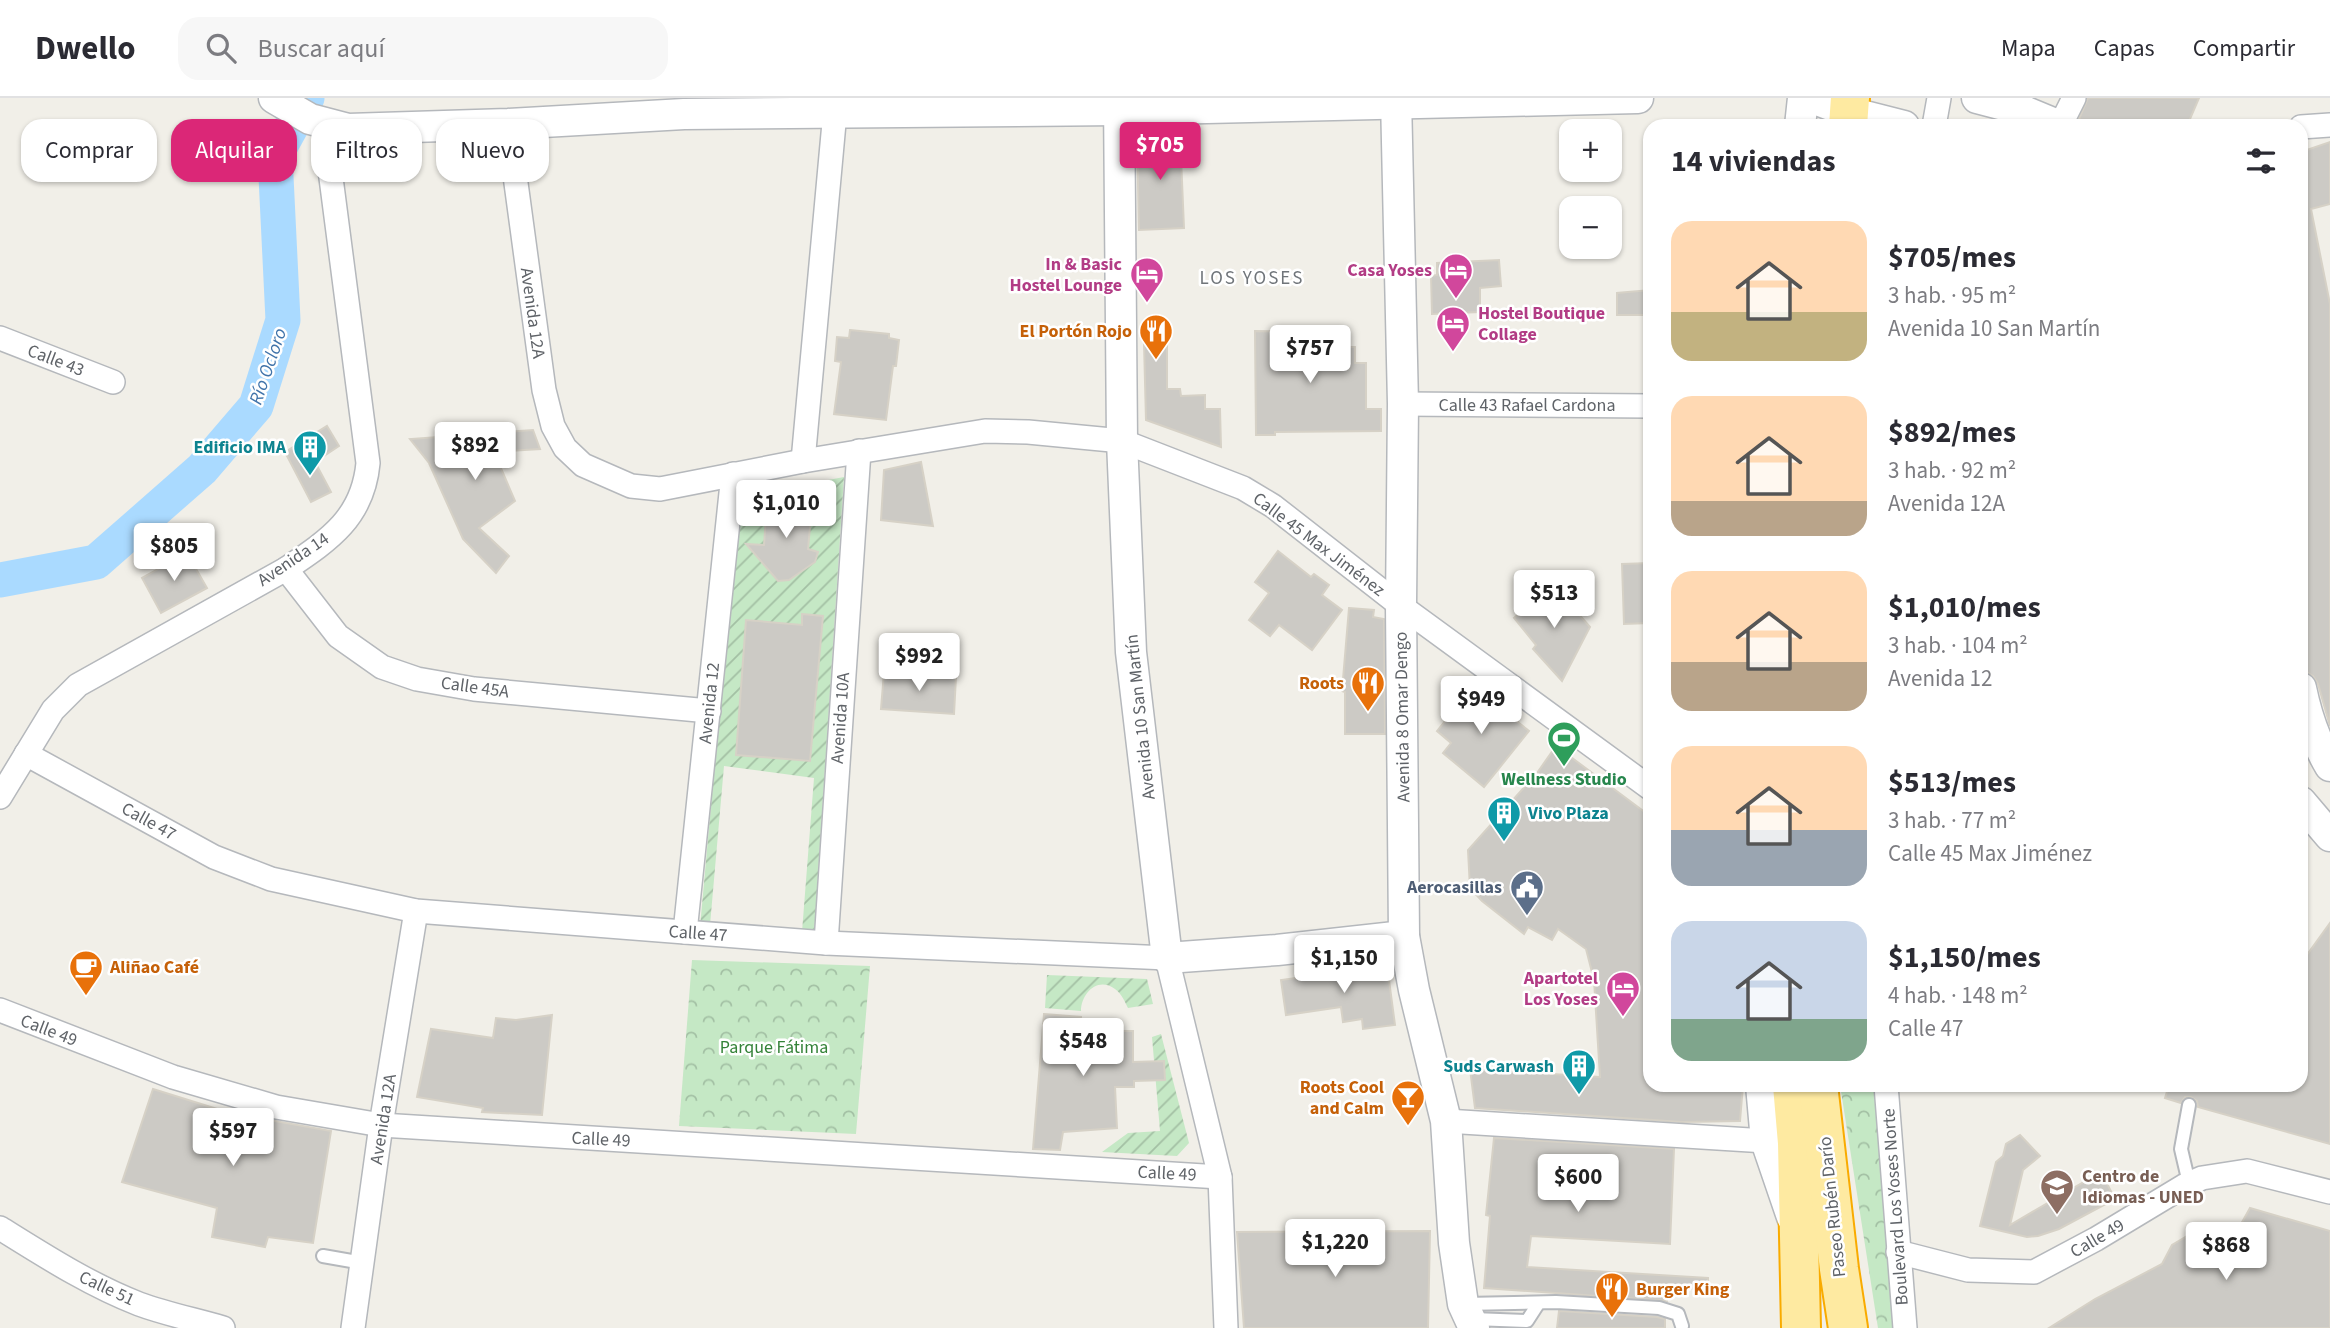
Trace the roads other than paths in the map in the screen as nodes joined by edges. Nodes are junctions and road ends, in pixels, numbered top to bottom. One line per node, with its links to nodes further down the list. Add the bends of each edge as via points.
1 (274, 98): 13 (street)
2 (1638, 98): 8 (street)
3 (1803, 98): 14 (street)
4 (1812, 98): 12 (street)
5 (1939, 98): 16 (street)
6 (1977, 98): 17 (street)
7 (2074, 98): 18 (street)
8 (1396, 101): 9 (street); 26 (street, Avenida 8 Omar Dengo)
9 (1119, 104): 11 (street); 28 (street, Avenida 10 San Martín)
10 (683, 106): 11 (street); 19 (street)
11 (835, 112): 30 (street)
12 (1849, 112): 15 (street)
13 (312, 119)
14 (1801, 119)
15 (1877, 119)
16 (1935, 119)
17 (2043, 119)
18 (2064, 119)
19 (549, 120)
20 (2330, 125): 21 (street)
21 (2308, 127)
22 (326, 182): 33 (street, Avenida 14, via 368,463 366,485 352,515 319,547)
23 (516, 182): 32 (street, Avenida 12A, via 552,426 565,448 583,465)
24 (0, 338): 25 (street, Calle 43)
25 (113, 382)
26 (1403, 404): 27 (street, Calle 43 Rafael Cardona); 34 (street, Avenida 8 Omar Dengo)
27 (1643, 406)
28 (1122, 441): 29 (street, Calle 45 Max Jiménez, via 985,431); 34 (street, Calle 45 Max Jiménez, via 1243,488 1284,514); 47 (street, Avenida 10 San Martín, via 1131,652)
29 (859, 451): 30 (street, Calle 45 Max Jiménez); 46 (street, Avenida 10A)
30 (803, 461): 31 (street, Calle 45 Max Jiménez)
31 (733, 474): 32 (street, Calle 45 Max Jiménez, via 660,489 631,486); 35 (street, Avenida 12)
32 (607, 476)
33 (286, 569): 35 (street, Calle 45A, via 338,636 382,667 417,679 474,689); 37 (street, Avenida 14, via 78,685 53,710)
34 (1401, 606): 39 (street, Calle 45 Max Jiménez); 45 (street, Avenida 8 Omar Dengo)
35 (709, 711): 44 (street, Avenida 12)
36 (2308, 720): 38 (street)
37 (26, 754): 40 (street, Avenida 14); 43 (street, Calle 47, via 214,857 271,879)
38 (2330, 766)
39 (1643, 783)
40 (0, 797)
41 (2308, 810): 42 (street)
42 (2330, 836)
43 (416, 911): 44 (street, Calle 47); 55 (street, Avenida 12A)
44 (685, 932): 46 (street, Calle 47)
45 (1404, 936): 47 (street, Calle 47); 54 (street, Avenida 8 Omar Dengo)
46 (826, 943): 47 (street, Calle 47)
47 (1167, 958): 57 (street, Avenida 10 San Martín)
48 (0, 1010): 55 (street, Calle 49, via 173,1077 276,1107)
49 (1762, 1092): 56 (street)
50 (1793, 1092): 61 (highway, Paseo Rubén Darío)
51 (1819, 1092): 71 (highway, Paseo Rubén Darío)
52 (1887, 1092): 62 (street, Boulevard Los Yoses Norte)
53 (2189, 1105): 58 (lane, via 2180,1149 2188,1179)
54 (1446, 1121): 56 (street); 65 (street, Avenida 8 Omar Dengo, via 1454,1243)
55 (382, 1125): 57 (street, Calle 49); 64 (street, Avenida 12A)
56 (1766, 1141): 61 (street)
57 (1220, 1177): 69 (street, Avenida 10 San Martín)
58 (2202, 1178): 59 (street, Calle 49, via 2247,1171); 62 (street, Calle 49, via 2034,1272 1968,1270)
59 (2330, 1192)
60 (0, 1228): 67 (street, Calle 51, via 97,1285 141,1304)
61 (1799, 1238): 70 (highway, Paseo Rubén Darío)
62 (1898, 1252): 72 (street, Boulevard Los Yoses Norte)
63 (323, 1256): 64 (lane)
64 (363, 1263): 68 (street, Avenida 12A)
65 (1469, 1317): 66 (lane, via 1556,1302 1659,1308 1678,1314)
66 (1682, 1326)
67 (223, 1328)
68 (354, 1328)
69 (1226, 1328)
70 (1801, 1328)
71 (1849, 1328)
72 (1905, 1328)

